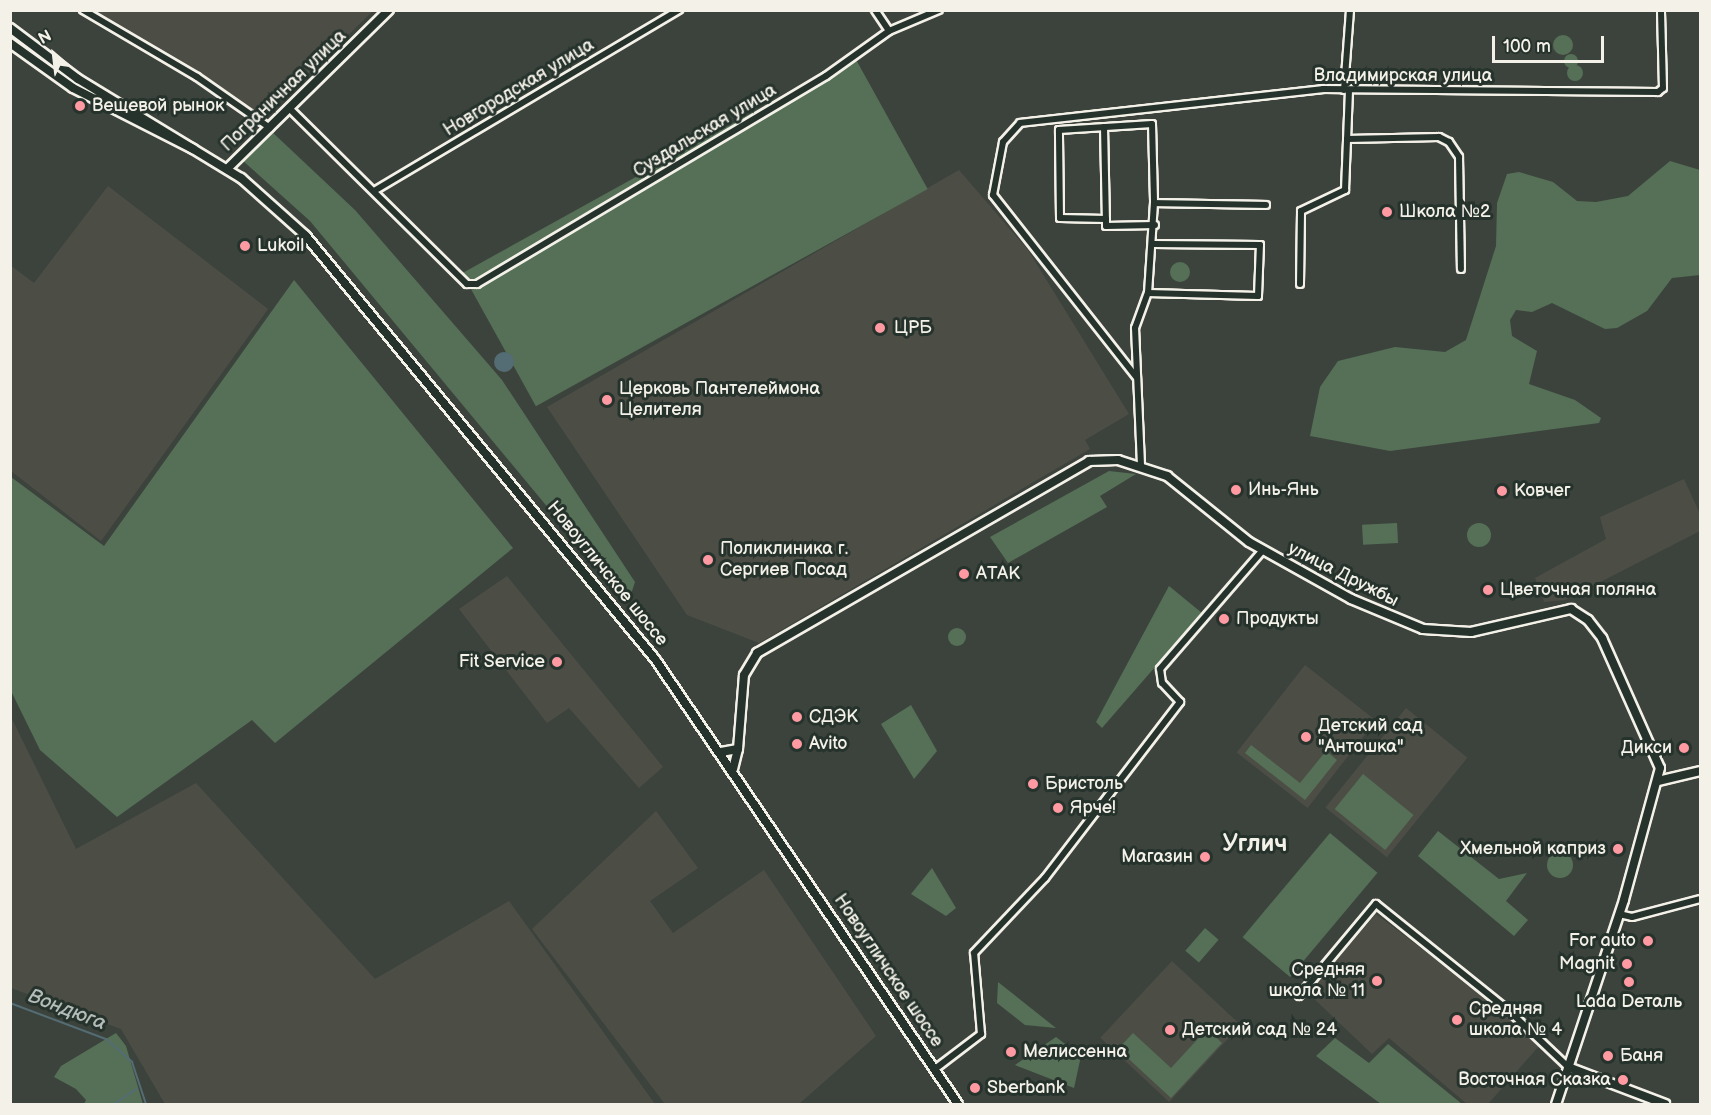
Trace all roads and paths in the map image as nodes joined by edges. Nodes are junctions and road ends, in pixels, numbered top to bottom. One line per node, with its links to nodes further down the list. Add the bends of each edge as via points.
1 (83, 10): 14 (street, via 197,77)
2 (389, 10): 12 (street, Пограничная улица)
3 (679, 10): 18 (street, Новгородская улица)
4 (874, 10): 9 (street)
5 (939, 10): 9 (street, Суздальская улица)
6 (1350, 10): 11 (street)
7 (1661, 10): 11 (street, Владимирская улица, via 1663,88 1658,92)
8 (10, 28): 16 (main road, Новоугличское шоссе, via 78,79)
9 (889, 31): 18 (street, Суздальская улица, via 826,76 487,280 467,284)
10 (10, 43): 16 (main road, Новоугличское шоссе, via 73,88 169,141)
11 (1346, 91): 15 (street); 27 (street, Владимирская улица, via 1029,119 1003,142 993,195)
12 (290, 109): 14 (street, Пограничная улица); 18 (street)
13 (1104, 127): 19 (street, via 1152,124); 21 (street); 21 (street, via 1059,130 1060,218)
14 (270, 128): 17 (street, Пограничная улица)
15 (1347, 138): 24 (street, via 1439,137 1449,142 1459,157); 25 (street, via 1345,190 1301,211)
16 (196, 150): 17 (main road, Новоугличское шоссе)
17 (227, 169): 31 (main road, Новоугличское шоссе, via 305,235 584,568)
18 (374, 191)
19 (1154, 203): 20 (street); 22 (street)
20 (1266, 205)
21 (1106, 219): 22 (street, via 1106,226)
22 (1155, 225): 23 (street)
23 (1154, 244): 26 (street); 26 (street, via 1260,245 1258,296)
24 (1461, 269)
25 (1300, 284)
26 (1148, 293): 27 (street, via 1135,328)
27 (1137, 378): 28 (street)
28 (1141, 465): 29 (street, улица Дружбы, via 1173,479); 30 (street, улица Дружбы, via 1103,459 1078,465 757,653 744,675)
29 (1263, 550): 34 (street, улица Дружбы, via 1361,604 1423,629 1471,632 1557,609 1579,613 1602,638 1657,752); 39 (street, Новоугличское шоссе, via 1160,669 1162,683 1180,702 1045,878 974,953 981,1034)
30 (738, 749): 31 (street); 32 (street, улица Дружбы)
31 (721, 752): 32 (main road, Новоугличское шоссе)
32 (733, 769): 39 (main road, Новоугличское шоссе)
33 (1701, 771): 34 (street)
34 (1658, 781): 36 (street, улица Дружбы)
35 (1701, 898): 36 (street, via 1632,917)
36 (1619, 914): 38 (street, улица Дружбы)
37 (1299, 996): 38 (street, via 1376,904 1508,1010)
38 (1568, 1067): 41 (street, улица Дружбы); 42 (street)
39 (935, 1069): 40 (main road, Новоугличское шоссе)
40 (958, 1104)
41 (1556, 1104)
42 (1665, 1104)

